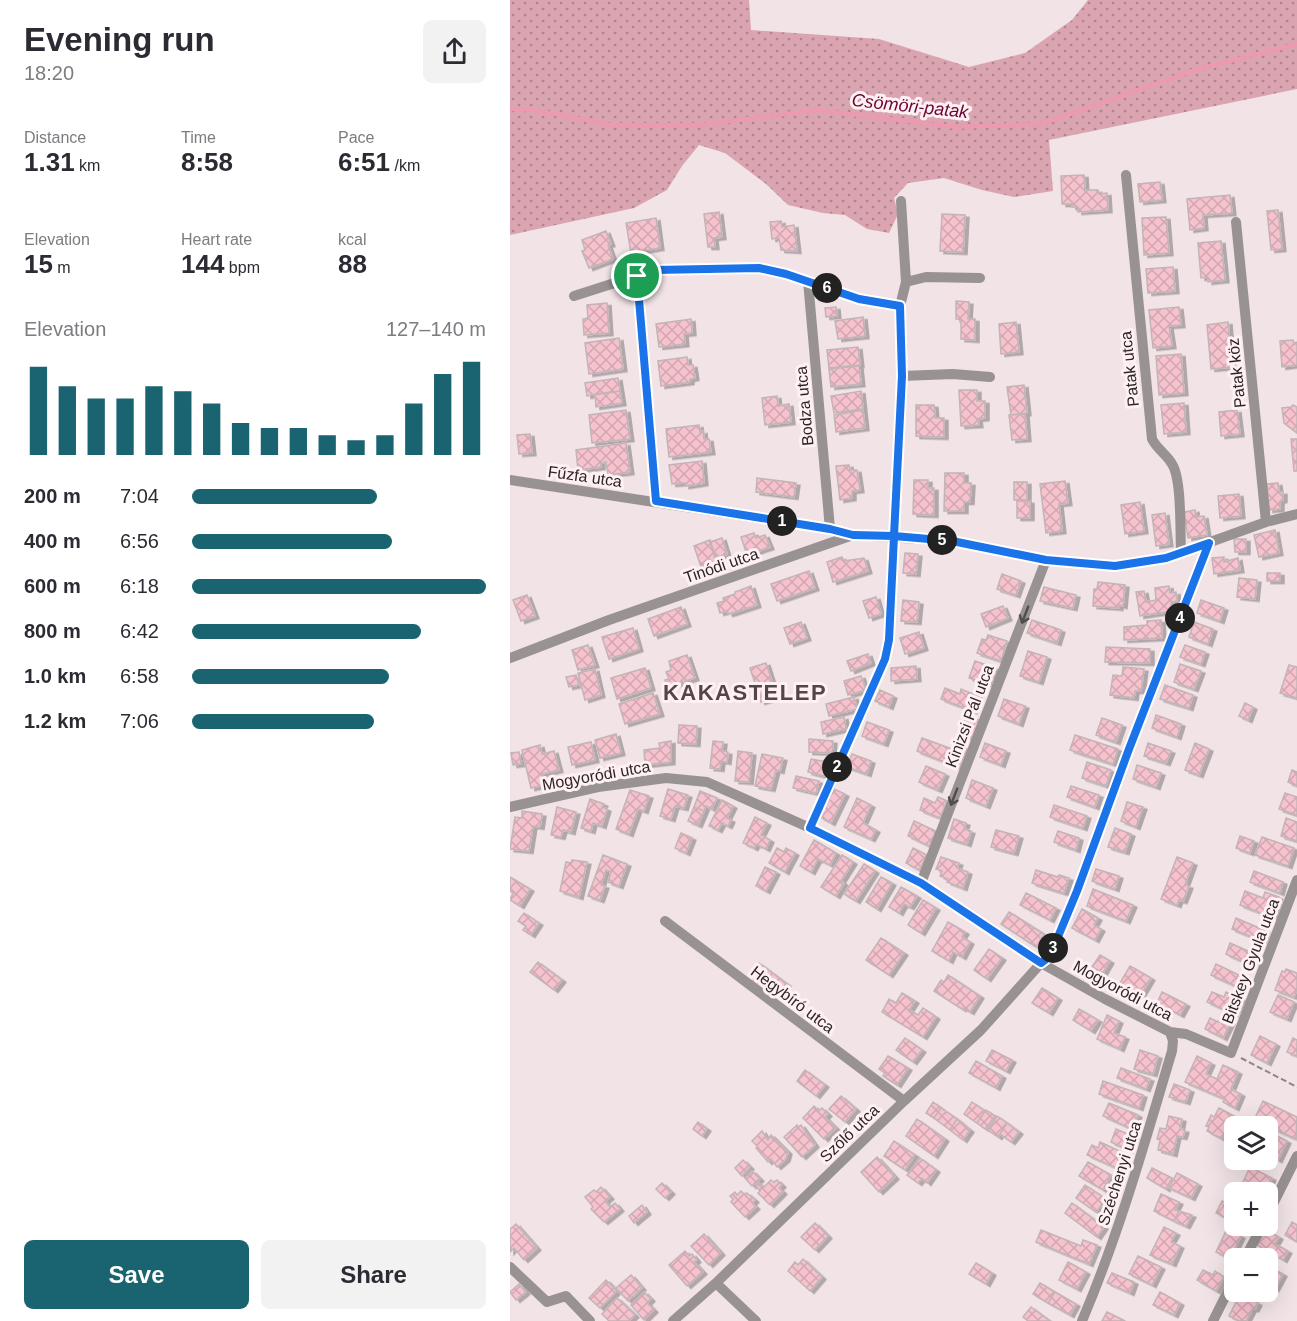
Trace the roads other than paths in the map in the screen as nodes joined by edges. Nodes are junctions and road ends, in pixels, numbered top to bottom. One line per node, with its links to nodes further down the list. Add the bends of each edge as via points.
1 (1126, 175): 20 (street, Patak utca, via 1152,439 1174,466)
2 (901, 201): 7 (street)
3 (1236, 222): 15 (street, Patak köz)
4 (637, 276): 6 (street, via 655,270 759,268); 8 (street); 13 (street)
5 (980, 278): 7 (street, via 926,277)
6 (808, 282): 9 (street, via 859,299); 16 (street, Bodza utca)
7 (906, 282): 9 (street)
8 (574, 296)
9 (900, 306): 10 (street)
10 (902, 376): 11 (street); 18 (street)
11 (990, 377)
12 (510, 480): 13 (street, Fűzfa utca)
13 (656, 501): 16 (street, Fűzfa utca)
14 (1297, 514): 15 (street, Tinódi utca)
15 (1266, 522): 19 (street, Tinódi utca)
16 (830, 529): 17 (street, Fűzfa utca)
17 (853, 535): 18 (street, Tinódi utca); 22 (street, Tinódi utca)
18 (894, 536): 21 (street, Tinódi utca, via 952,541); 24 (street, via 885,659)
19 (1209, 543): 20 (street, Tinódi utca); 28 (street, Szőlő utca, via 1077,891 1050,956)
20 (1181, 553): 21 (street, Tinódi utca, via 1115,566)
21 (1046, 560): 26 (street, Kinizsi Pál utca, one-way to 26)
22 (510, 658)
23 (510, 807): 24 (street, Mogyoródi utca, via 598,787 666,778 707,782)
24 (810, 828): 26 (street, Mogyoródi utca)
25 (1297, 880): 30 (street, Bitskey Gyula utca)
26 (921, 883): 28 (street, Mogyoródi utca)
27 (665, 921): 31 (street, Hegybíró utca)
28 (1041, 963): 29 (street, Mogyoródi utca); 31 (street, Szőlő utca, via 981,1030)
29 (1170, 1032): 30 (street, Mogyoródi utca, via 1186,1034); 40 (street, Széchenyi utca, via 1173,1051 1137,1169)
30 (1231, 1053)
31 (904, 1101): 35 (street, Szőlő utca)
32 (1297, 1156): 33 (street)
33 (1278, 1194)
34 (510, 1267): 37 (street, via 547,1302 566,1296)
35 (716, 1283): 38 (street, Szőlő utca); 39 (street)
36 (1224, 1300): 41 (street)
37 (590, 1321)
38 (672, 1321)
39 (756, 1321)
40 (1082, 1321)
41 (1214, 1321)

